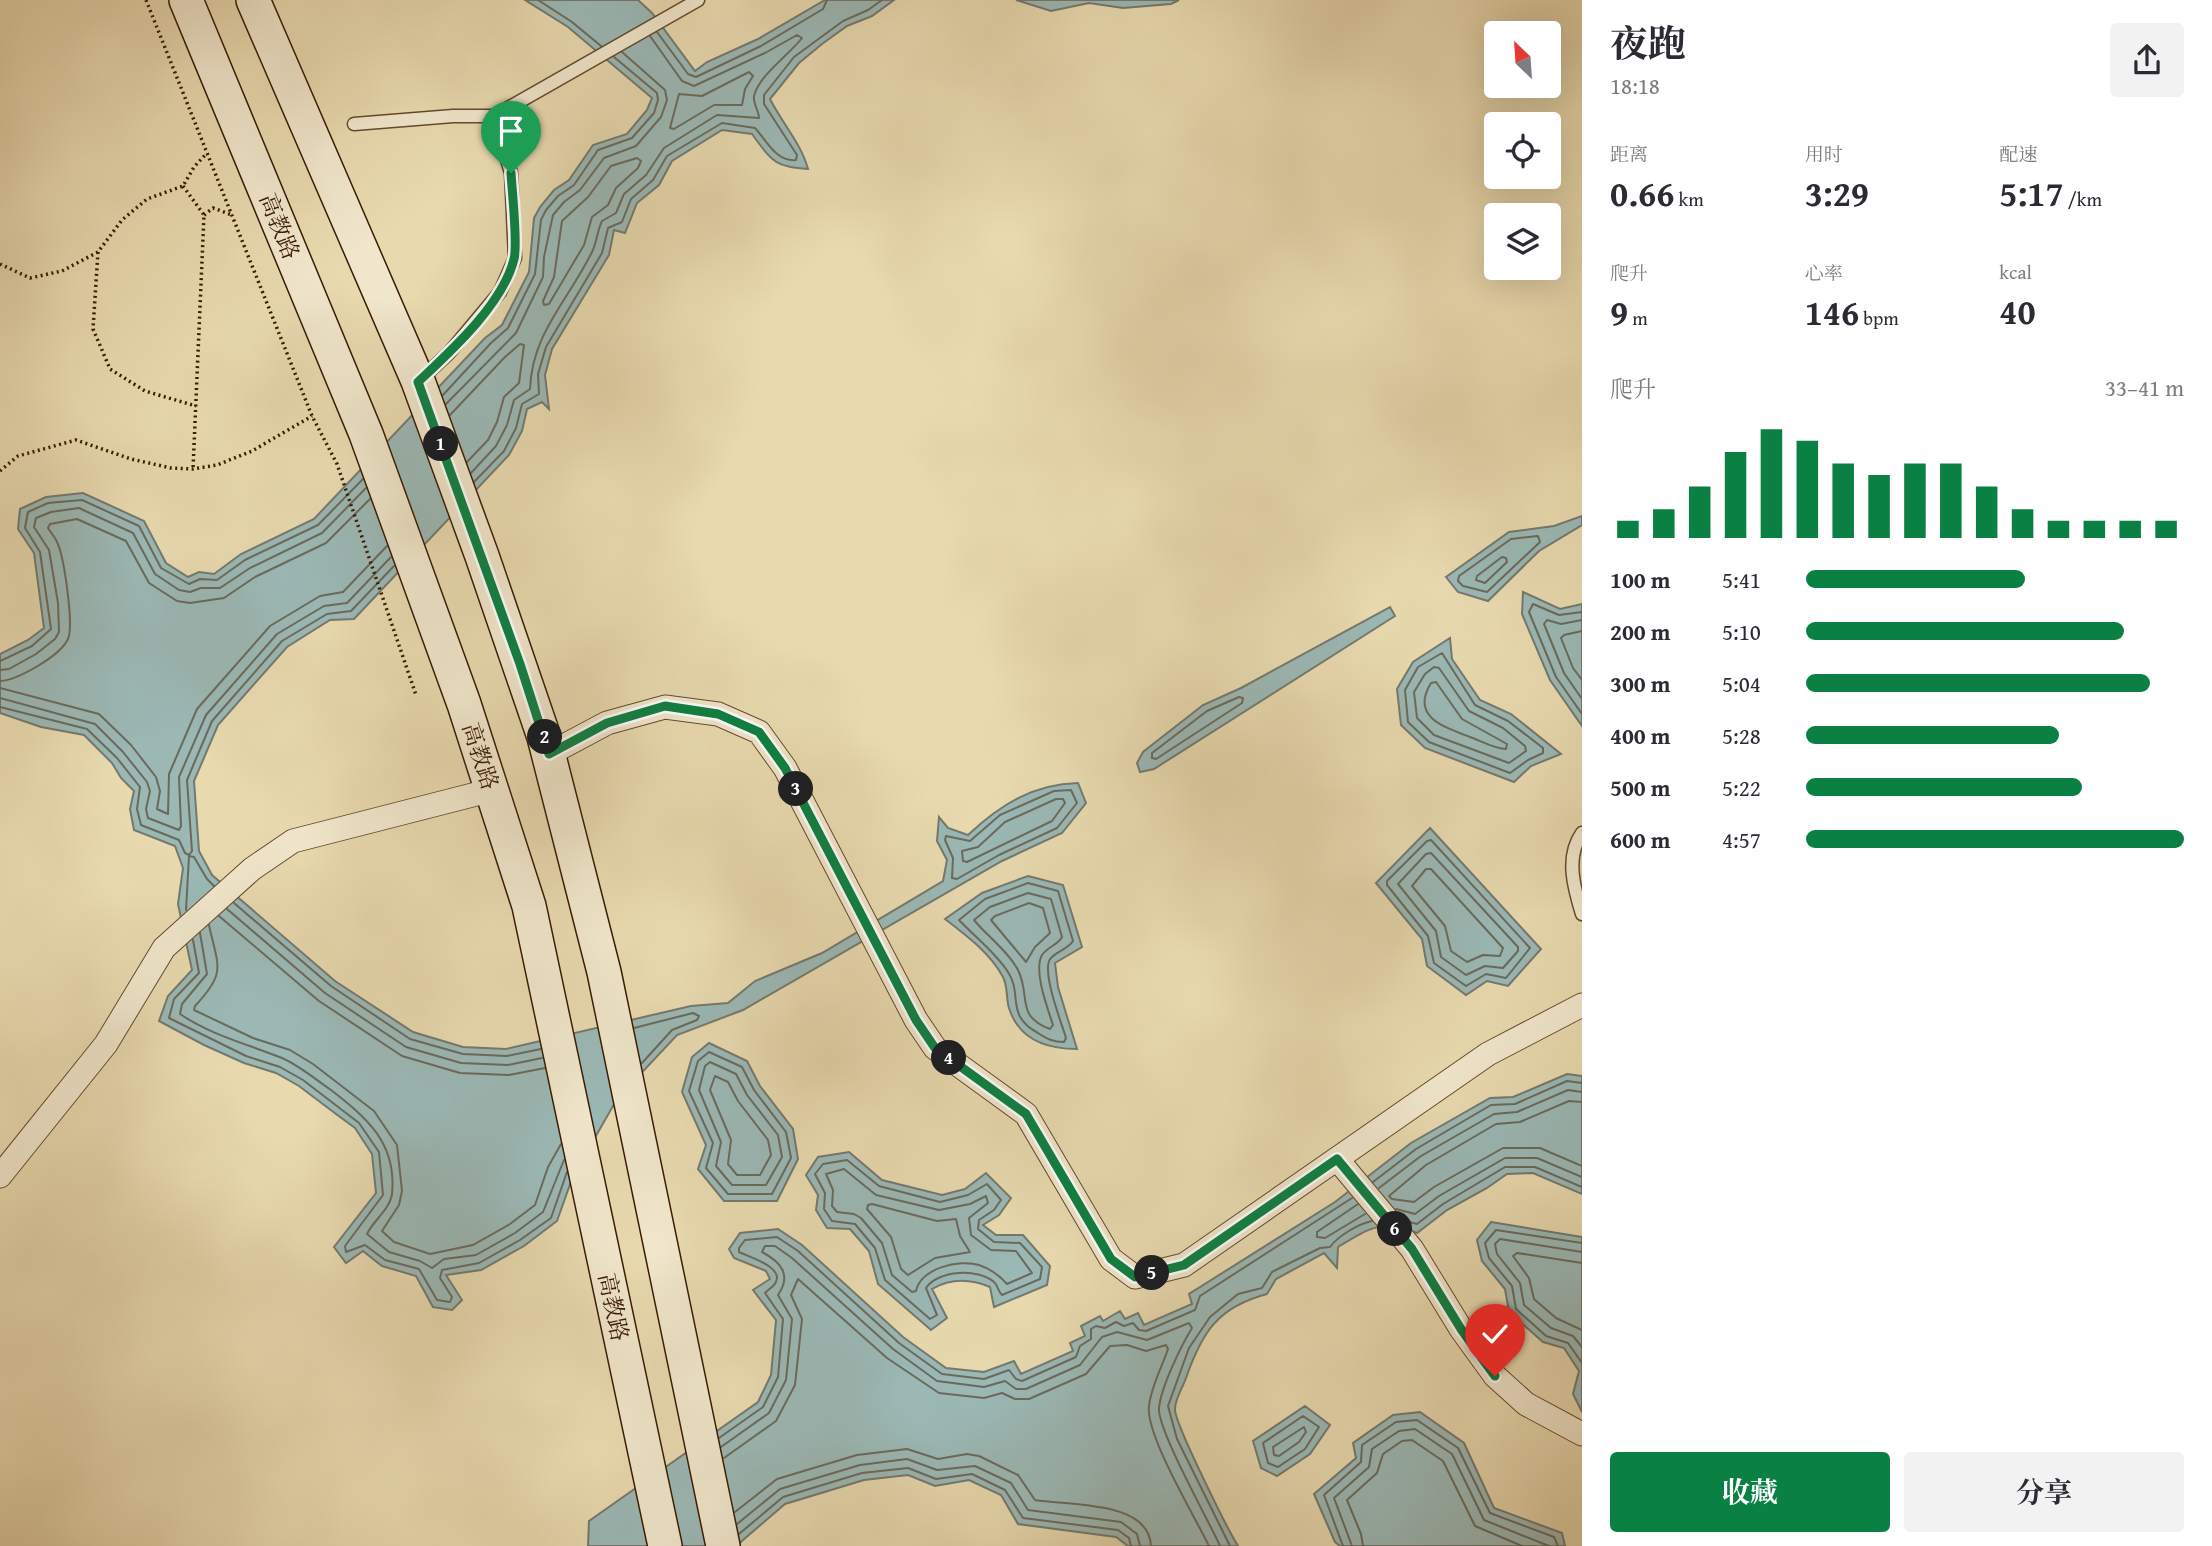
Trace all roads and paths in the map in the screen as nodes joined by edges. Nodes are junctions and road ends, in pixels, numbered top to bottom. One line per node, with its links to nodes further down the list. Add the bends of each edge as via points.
1 (146, 0): 7 (path)
2 (187, 0): 20 (main road, 高教路, via 366,435)
3 (253, 0): 13 (main road)
4 (698, 0): 5 (lane)
5 (495, 116): 6 (lane); 13 (lane, via 511,173 515,258 500,292)
6 (354, 124)
7 (207, 153): 8 (path); 10 (path)
8 (183, 186): 9 (path); 11 (path, via 147,199 117,226)
9 (204, 215): 10 (path, via 213,208); 14 (path)
10 (232, 215): 15 (path)
11 (98, 252): 12 (path, via 62,271 30,278); 14 (path, via 93,329 110,369 145,391)
12 (0, 264)
13 (418, 382): 19 (main road)
14 (196, 406): 16 (path)
15 (312, 416): 16 (path, via 252,451); 18 (path, via 337,464)
16 (193, 469): 17 (path, via 131,459 76,440 18,456)
17 (0, 471)
18 (416, 695)
19 (549, 754): 24 (street, via 607,723 665,706 718,714 759,732 785,768 916,1020 935,1048 1026,1114 1111,1259 1135,1277 1184,1265); 28 (main road, via 604,972)
20 (492, 790): 25 (street, via 293,841 252,869 164,948 106,1044); 27 (main road, 高教路, via 529,906)
21 (1582, 833): 22 (lane, via 1574,845 1573,884)
22 (1582, 914)
23 (1582, 1005): 24 (street, via 1488,1054)
24 (1337, 1159): 26 (street, via 1412,1249 1495,1376 1526,1404)
25 (0, 1176)
26 (1582, 1434)
27 (665, 1546)
28 (723, 1546)

